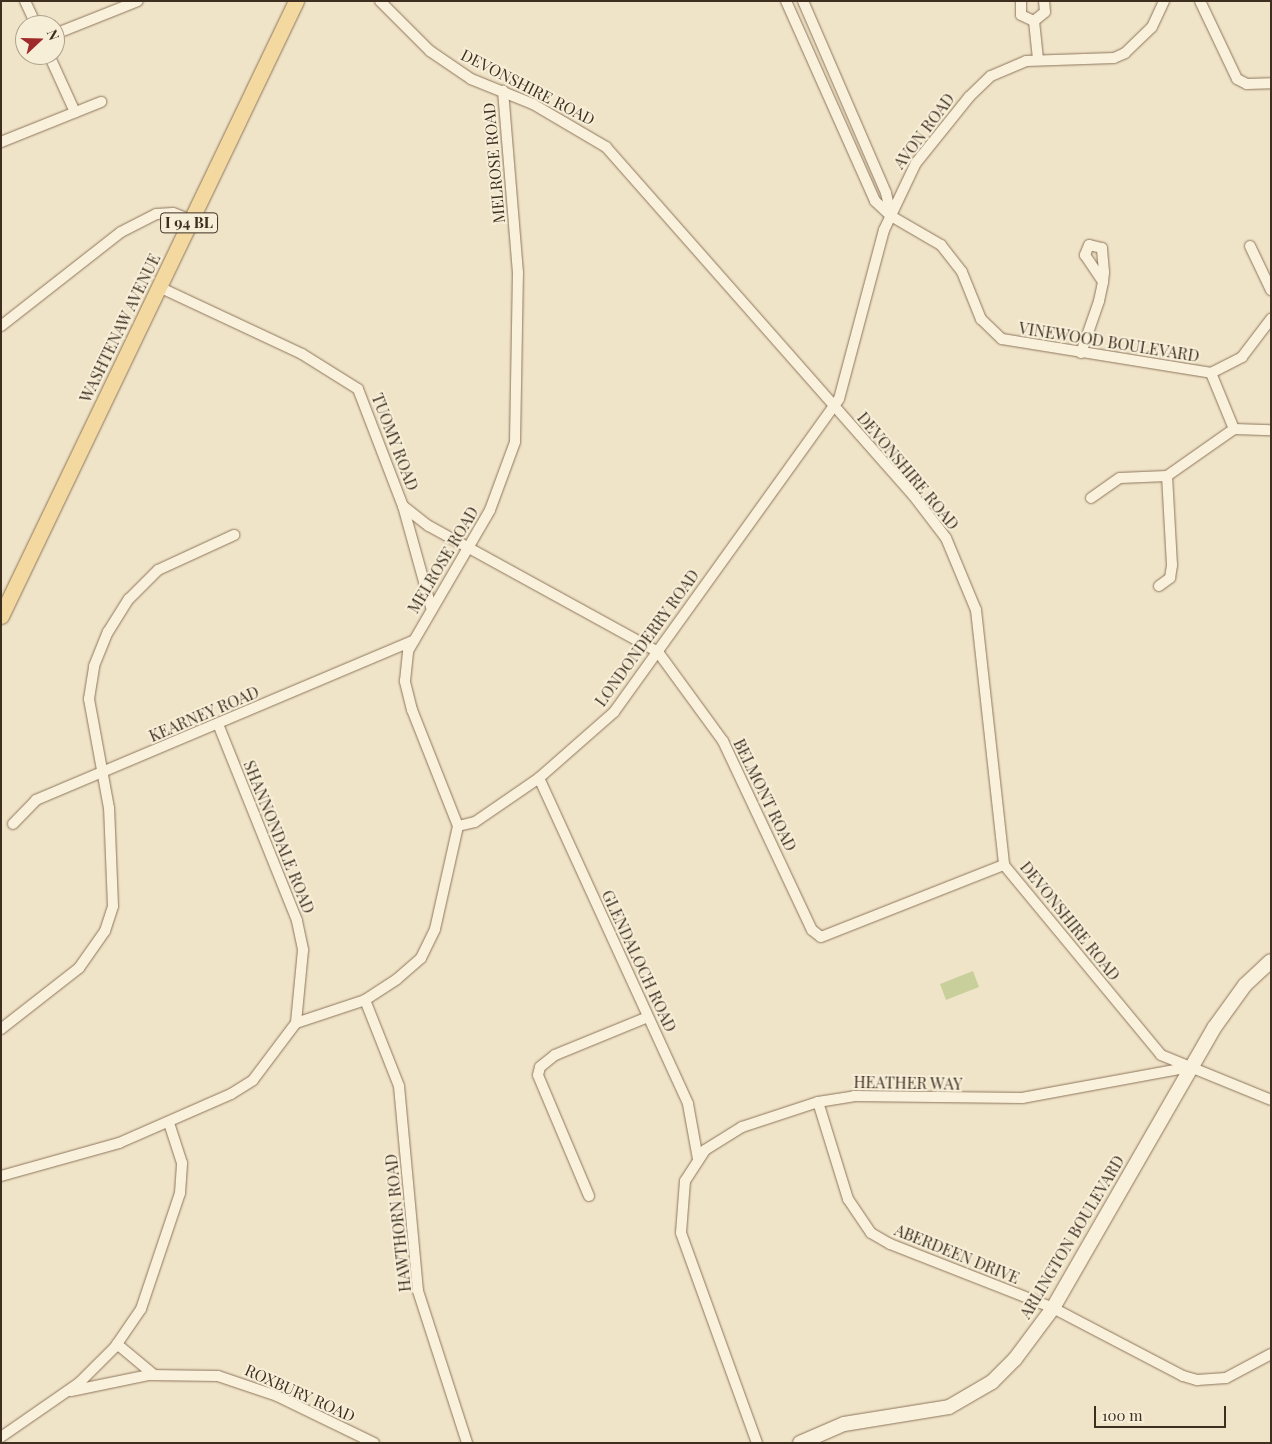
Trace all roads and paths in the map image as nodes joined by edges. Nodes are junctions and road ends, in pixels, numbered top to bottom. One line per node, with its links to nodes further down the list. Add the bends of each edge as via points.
1 (25, 1): 11 (street)
2 (138, 1): 13 (street)
3 (296, 1): 22 (main road, WASHTENAW AVENUE / I 94 BL)
4 (380, 1): 17 (street, DEVONSHIRE ROAD, via 430,51 471,79)
5 (786, 1): 21 (street, VINEWOOD BOULEVARD, via 875,201)
6 (803, 1): 21 (street, via 886,194)
7 (1021, 1): 12 (street, via 1021,14)
8 (1044, 1): 12 (street, via 1043,16)
9 (1164, 1): 14 (street, AVON ROAD, via 1152,27 1124,53 1081,60)
10 (1200, 1): 16 (street, via 1237,79 1247,84)
11 (31, 15)
12 (1034, 21): 14 (street)
13 (65, 30)
14 (1038, 60): 21 (street, AVON ROAD, via 1003,69 969,97 916,163)
15 (53, 65): 19 (street)
16 (1271, 84)
17 (503, 91): 31 (street, DEVONSHIRE ROAD, via 591,135 606,147); 38 (street, MELROSE ROAD, via 518,273 519,396 515,442 505,477)
18 (101, 102): 19 (street)
19 (74, 112): 20 (street)
20 (1, 142)
21 (891, 216): 29 (street, VINEWOOD BOULEVARD, via 931,237 949,253 962,272 981,319 1002,340); 31 (street, AVON ROAD, via 884,230 845,384)
22 (191, 220): 25 (main road, WASHTENAW AVENUE / I 94 BL); 28 (street, via 165,213 128,228 29,300)
23 (1250, 246): 26 (street)
24 (1103, 282): 29 (street)
25 (159, 287): 36 (street, TUOMY ROAD, via 302,354 358,389); 41 (main road, WASHTENAW AVENUE / I 94 BL)
26 (1271, 290)
27 (1271, 320): 30 (street, VINEWOOD BOULEVARD, via 1242,357)
28 (1, 326)
29 (1081, 353): 30 (street, VINEWOOD BOULEVARD)
30 (1211, 373): 32 (street)
31 (833, 406): 43 (street, LONDONDERRY ROAD); 49 (street, DEVONSHIRE ROAD, via 913,495 946,538 963,569 976,610)
32 (1234, 429): 33 (street); 34 (street)
33 (1271, 430)
34 (1167, 476): 35 (street, via 1120,478); 39 (street, via 1172,565 1170,578)
35 (1091, 498)
36 (403, 506): 38 (street, BELMONT ROAD); 40 (street, TUOMY ROAD)
37 (234, 535): 45 (street, via 158,570 130,599 108,632 94,666 89,699)
38 (470, 549): 40 (street, MELROSE ROAD); 43 (street, BELMONT ROAD)
39 (1158, 586)
40 (431, 607): 42 (street, MELROSE ROAD)
41 (1, 616)
42 (414, 640): 44 (street, KEARNEY ROAD); 48 (street, MELROSE ROAD, via 405,681 412,710)
43 (658, 652): 46 (street, LONDONDERRY ROAD, via 614,712); 49 (street, BELMONT ROAD, via 723,741 812,930 821,937)
44 (218, 724): 45 (street, KEARNEY ROAD); 53 (street, SHANNONDALE ROAD, via 297,921 303,950)
45 (101, 774): 47 (street, KEARNEY ROAD, via 36,800); 54 (street, via 114,864 113,906 106,931 79,968)
46 (539, 778): 48 (street, LONDONDERRY ROAD, via 475,822); 52 (street, GLENDALOCH ROAD)
47 (13, 824)
48 (458, 826): 51 (street, via 435,929 421,958)
49 (1004, 865): 55 (street, DEVONSHIRE ROAD, via 1161,1055)
50 (1271, 961): 55 (street, ARLINGTON BOULEVARD, via 1233,999)
51 (365, 1000): 53 (street); 69 (street, HAWTHORN ROAD, via 399,1086 418,1291)
52 (648, 1016): 59 (street, GLENDALOCH ROAD, via 688,1104); 61 (street, via 555,1055 540,1067 538,1075)
53 (296, 1024): 58 (street, via 253,1080)
54 (1, 1030)
55 (1192, 1067): 56 (street, DEVONSHIRE ROAD); 57 (street, HEATHER WAY, via 1022,1098 854,1096); 62 (street, ARLINGTON BOULEVARD)
56 (1271, 1100)
57 (818, 1102): 59 (street, HEATHER WAY, via 742,1127 721,1137); 62 (street, ABERDEEN DRIVE, via 848,1199 870,1233)
58 (169, 1123): 60 (street, via 70,1159); 63 (street, via 182,1163 180,1193 142,1309)
59 (698, 1159): 70 (street, HEATHER WAY, via 680,1202 685,1252)
60 (1, 1176)
61 (589, 1196)
62 (1053, 1308): 64 (street, ABERDEEN DRIVE, via 1197,1380 1226,1378); 71 (street, ARLINGTON BOULEVARD, via 1014,1359 970,1398 932,1412 844,1424)
63 (117, 1344): 65 (street); 66 (street)
64 (1271, 1354)
65 (153, 1374): 66 (street, ROXBURY ROAD); 68 (street, ROXBURY ROAD, via 192,1373 244,1382)
66 (68, 1391): 67 (street)
67 (1, 1437)
68 (374, 1443)
69 (467, 1443)
70 (757, 1443)
71 (800, 1443)

